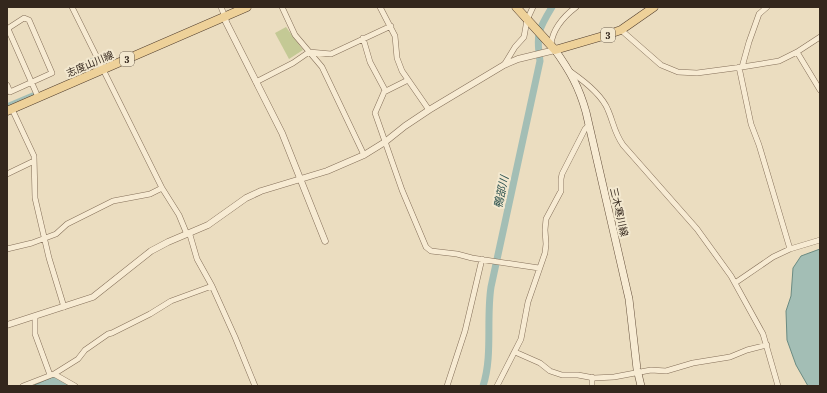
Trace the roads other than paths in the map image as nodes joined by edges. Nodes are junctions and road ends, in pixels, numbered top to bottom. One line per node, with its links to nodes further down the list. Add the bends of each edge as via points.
1 (72, 7): 23 (street)
2 (221, 7): 11 (street)
3 (247, 7): 11 (main road, 志度山川線 / 3)
4 (282, 7): 19 (street, via 295,35)
5 (380, 7): 13 (street)
6 (516, 7): 12 (main road)
7 (533, 7): 12 (street)
8 (576, 7): 18 (street, via 559,23 552,37)
9 (654, 7): 15 (main road, 3)
10 (767, 7): 22 (street, via 759,14)
11 (225, 17): 23 (main road, 志度山川線 / 3); 26 (street)
12 (528, 21): 18 (main road); 21 (street, via 524,37)
13 (391, 26): 17 (street); 25 (street, via 395,36 397,58)
14 (7, 29): 27 (street); 27 (street, via 24,18 29,20 52,73)
15 (620, 30): 18 (main road, 3); 22 (street, via 661,65 678,72)
16 (820, 37): 20 (street)
17 (362, 38): 19 (street, via 331,54); 30 (street)
18 (551, 47): 21 (street); 24 (main road, 三木寒川線)
19 (309, 52): 26 (street); 36 (street, via 322,67)
20 (797, 52): 22 (street, via 779,61); 29 (street)
21 (504, 65): 33 (street)
22 (740, 67): 46 (street, via 751,124)
23 (103, 69): 31 (main road, 志度山川線 / 3); 40 (street)
24 (571, 72): 34 (main road, 三木寒川線, via 582,96); 49 (street, via 599,96 608,109 615,132 623,145 697,229)
25 (408, 80): 30 (street); 33 (street)
26 (256, 82): 39 (street, via 282,134)
27 (31, 83): 28 (street, via 10,92); 31 (street)
28 (7, 85)
29 (820, 90)
30 (384, 92): 35 (street, via 375,113)
31 (38, 97): 32 (main road, 志度山川線 / 3)
32 (9, 110): 37 (street, via 34,156)
33 (429, 110): 35 (street)
34 (589, 124): 48 (street, via 584,129 562,174 561,191 546,219 546,248); 56 (main road, 三木寒川線, via 629,299)
35 (385, 142): 36 (street); 47 (street, via 426,247)
36 (364, 155): 39 (street)
37 (34, 161): 38 (street); 42 (street, via 35,198)
38 (7, 174)
39 (300, 180): 41 (street, via 246,198 216,220); 44 (street)
40 (162, 188): 41 (street); 42 (street, via 150,194 113,201 67,224 56,234)
41 (188, 233): 50 (street, via 197,259); 51 (street, via 151,251 93,297)
42 (44, 239): 45 (street); 51 (street)
43 (820, 240): 46 (street)
44 (325, 241)
45 (7, 249)
46 (790, 249): 49 (street, via 773,257)
47 (484, 259): 48 (street); 62 (street)
48 (539, 268): 55 (street, via 528,302 521,339)
49 (735, 283): 54 (street)
50 (212, 286): 57 (street, via 171,301 108,334 85,350 81,358); 61 (street)
51 (64, 307): 52 (street)
52 (35, 317): 53 (street); 57 (street, via 36,334)
53 (7, 325)
54 (766, 345): 56 (street, via 730,357 693,363 666,371 651,370); 66 (street)
55 (515, 352): 58 (street, via 562,375); 63 (street)
56 (638, 373): 58 (street); 65 (main road, 三木寒川線)
57 (52, 374): 59 (street); 60 (street)
58 (592, 377): 64 (street)
59 (23, 386)
60 (75, 386)
61 (255, 386)
62 (447, 386)
63 (497, 386)
64 (592, 386)
65 (641, 386)
66 (778, 386)

